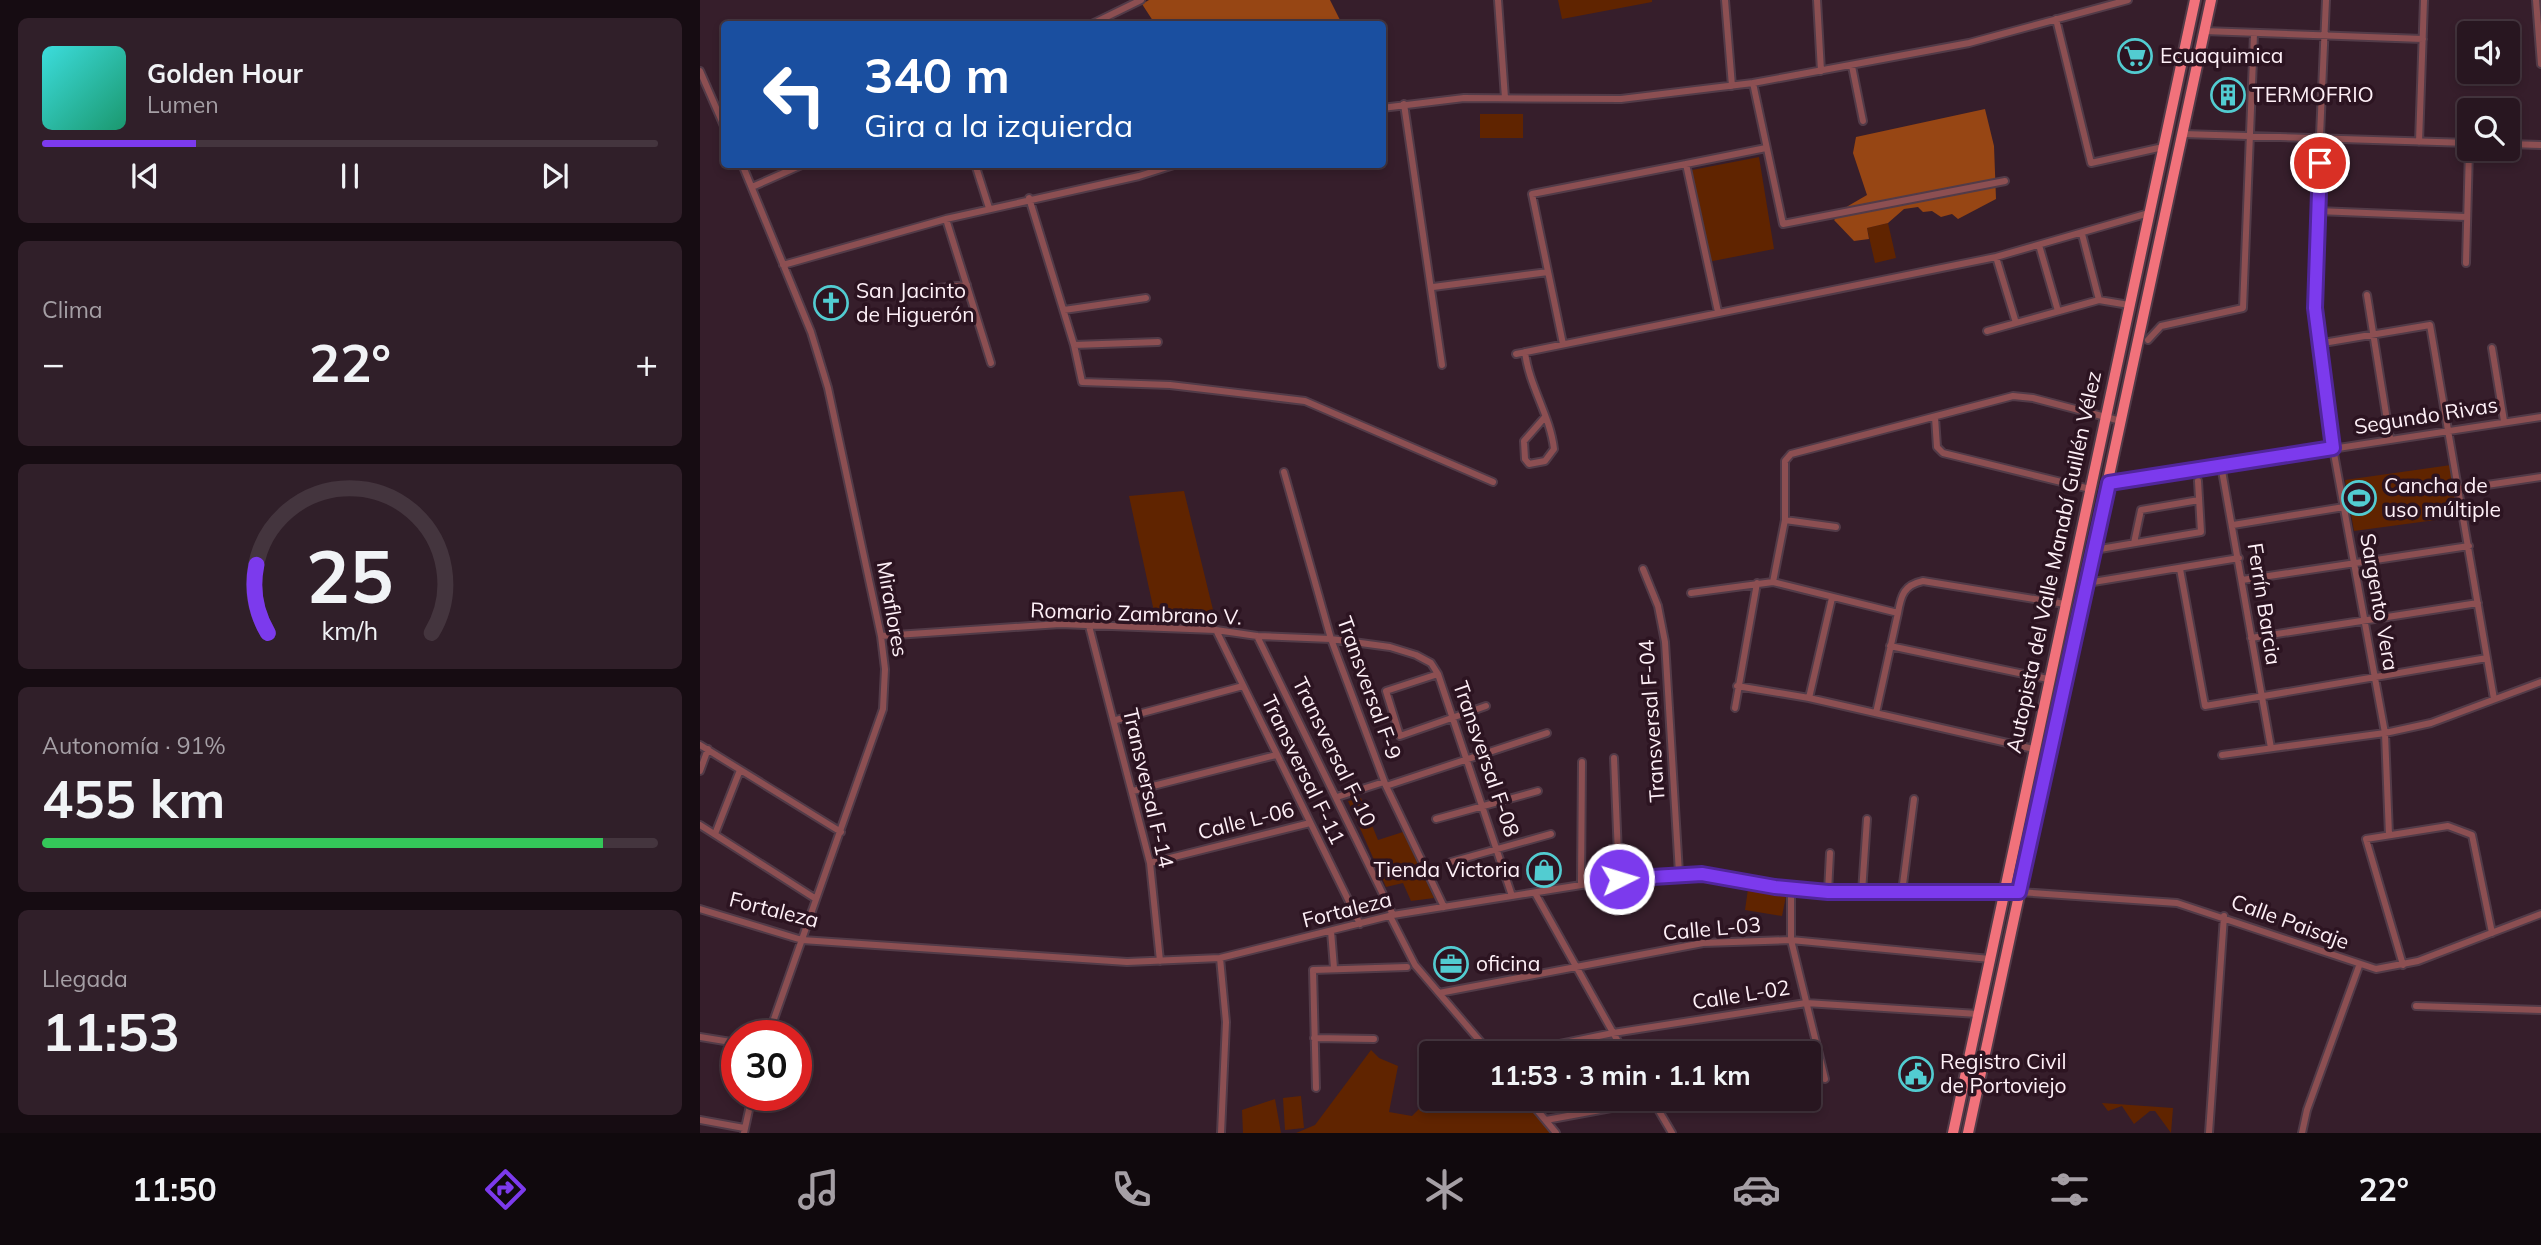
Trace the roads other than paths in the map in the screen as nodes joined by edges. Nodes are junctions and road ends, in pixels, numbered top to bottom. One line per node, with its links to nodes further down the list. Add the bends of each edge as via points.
1 (1141, 0): 13 (street)
2 (1499, 0): 24 (street)
3 (1724, 0): 23 (street)
4 (1817, 0): 21 (street)
5 (2128, 0): 11 (street)
6 (2195, 0): 36 (main road, Autopista del Valle Manabí Guillén Vélez)
7 (2211, 0): 14 (main road, Autopista del Valle Manabí Guillén Vélez)
8 (2326, 0): 16 (street, Sargento Vera)
9 (2424, 0): 17 (street)
10 (2536, 0): 18 (street)
11 (2109, 2): 12 (street)
12 (2056, 19): 19 (street, via 1969,43); 36 (street, via 2091,163)
13 (1098, 21)
14 (2204, 31): 15 (street); 29 (main road, Autopista del Valle Manabí Guillén Vélez)
15 (2254, 34): 16 (street); 30 (street)
16 (2325, 36): 17 (street); 31 (street, Sargento Vera)
17 (2423, 39): 32 (street)
18 (2541, 64)
19 (1852, 66): 21 (street); 28 (street)
20 (700, 71): 27 (street)
21 (1821, 71): 22 (street)
22 (1753, 83): 23 (street); 37 (street)
23 (1732, 86): 24 (street, via 1602,100)
24 (1505, 98): 25 (street)
25 (1404, 104): 26 (street); 59 (street)
26 (1386, 107)
27 (721, 119)
28 (1863, 121)
29 (2183, 134): 30 (street); 85 (main road, Autopista del Valle Manabí Guillén Vélez)
30 (2249, 136): 31 (street); 71 (street, via 2243,308 2161,326)
31 (2321, 138): 32 (street); 48 (street, Sargento Vera)
32 (2419, 142): 33 (street)
33 (2457, 143)
34 (2520, 144): 35 (street)
35 (2541, 145)
36 (2164, 147): 49 (main road, Autopista del Valle Manabí Guillén Vélez)
37 (1766, 148): 39 (street); 44 (street, via 1783,224)
38 (2468, 161): 50 (street)
39 (1686, 164): 57 (street, via 1532,194); 67 (street)
40 (744, 168): 45 (street, Miraflores)
41 (795, 168): 45 (street)
42 (976, 168): 47 (street)
43 (1165, 168): 46 (street)
44 (2005, 181)
45 (752, 187): 56 (street, Miraflores)
46 (1029, 198): 47 (street); 65 (street)
47 (989, 208): 51 (street)
48 (2317, 211): 50 (street); 74 (street, Sargento Vera)
49 (2149, 213): 52 (street); 64 (main road, Autopista del Valle Manabí Guillén Vélez)
50 (2466, 216): 55 (street)
51 (946, 219): 56 (street); 58 (street)
52 (2082, 234): 53 (street); 63 (street)
53 (2039, 245): 54 (street); 66 (street)
54 (1996, 257): 67 (street); 68 (street)
55 (2466, 263)
56 (783, 265): 122 (street, Miraflores, via 821,362)
57 (1548, 272): 59 (street); 73 (street)
58 (967, 285): 60 (street); 79 (street)
59 (1433, 287): 80 (street)
60 (911, 291)
61 (2367, 295): 70 (street)
62 (1146, 298): 65 (street)
63 (2099, 300): 64 (street); 66 (street)
64 (2129, 305): 81 (main road, Autopista del Valle Manabí Guillén Vélez)
65 (1064, 310): 75 (street)
66 (2059, 311): 68 (street)
67 (1718, 312): 73 (street)
68 (2016, 323): 69 (street)
69 (1987, 331)
70 (2373, 335): 74 (street); 87 (street, via 2430,325); 88 (street)
71 (2148, 340)
72 (1158, 342): 75 (street)
73 (1563, 344): 77 (street)
74 (2317, 344): 89 (street, Sargento Vera)
75 (1074, 345): 94 (street, via 1082,382 1170,385 1305,401)
76 (2492, 348): 86 (street)
77 (1525, 352): 78 (street); 83 (street)
78 (1516, 354)
79 (991, 363)
80 (1443, 365)
81 (2105, 416): 84 (street, via 2013,396); 85 (street); 96 (main road, Autopista del Valle Manabí Guillén Vélez)
82 (2541, 416): 86 (street, Segundo Rivas)
83 (1545, 417): 83 (street, via 1554,449 1545,461 1529,464 1524,441)
84 (1935, 417): 96 (street, via 1937,447 1943,453); 100 (street, via 1787,456)
85 (2122, 421): 95 (main road, Autopista del Valle Manabí Guillén Vélez)
86 (2504, 421): 87 (street, Segundo Rivas)
87 (2448, 431): 88 (street, Segundo Rivas); 97 (street)
88 (2390, 439): 89 (street, Segundo Rivas)
89 (2333, 448): 90 (street, Segundo Rivas); 99 (street, Sargento Vera)
90 (2221, 465): 95 (street, Segundo Rivas); 101 (street, Ferrín Barcia)
91 (1284, 472): 125 (street, Transversal F-9)
92 (2541, 477): 97 (street)
93 (2198, 481): 98 (street)
94 (1493, 482)
95 (2109, 483): 105 (main road, Autopista del Valle Manabí Guillén Vélez)
96 (2090, 489): 117 (main road, Autopista del Valle Manabí Guillén Vélez)
97 (2459, 489): 104 (street)
98 (2199, 500): 103 (street, via 2141,510); 103 (street, via 2201,532)
99 (2344, 507): 101 (street); 107 (street, Sargento Vera)
100 (1785, 520): 102 (street); 111 (street)
101 (2233, 525): 106 (street, Ferrín Barcia)
102 (1836, 527)
103 (2134, 543): 105 (street)
104 (2469, 546): 107 (street); 116 (street)
105 (2094, 550): 113 (main road, Autopista del Valle Manabí Guillén Vélez)
106 (2239, 558): 109 (street); 110 (street, Ferrín Barcia)
107 (2354, 563): 110 (street); 119 (street, Sargento Vera)
108 (1643, 569): 173 (street, Transversal F-04, via 1658,606 1665,642)
109 (2180, 569): 113 (street); 134 (street, via 2204,706)
110 (2242, 580): 124 (street, Ferrín Barcia)
111 (1773, 582): 112 (street); 115 (street)
112 (1757, 583): 114 (street); 133 (street)
113 (2087, 583): 182 (main road, Autopista del Valle Manabí Guillén Vélez)
114 (1690, 593)
115 (1832, 598): 118 (street); 135 (street)
116 (2478, 603): 119 (street); 127 (street)
117 (2065, 604): 118 (street, via 1923,580 1901,595); 130 (main road, Autopista del Valle Manabí Guillén Vélez)
118 (1898, 613): 126 (street)
119 (2365, 620): 124 (street); 129 (street, Sargento Vera)
120 (1089, 626): 121 (street, Romario Zambrano V.); 122 (street, Romario Zambrano V.); 141 (street, Transversal F-14)
121 (1216, 630): 123 (street, Romario Zambrano V.); 132 (street, Transversal F-11)
122 (881, 636): 165 (street, Miraflores, via 883,709)
123 (1257, 636): 125 (street, Romario Zambrano V.); 158 (street, Transversal F-10)
124 (2251, 638): 134 (street, Ferrín Barcia)
125 (1331, 639): 128 (street, Romario Zambrano V., via 1416,655 1431,663); 155 (street, Transversal F-9)
126 (1891, 646): 130 (street); 139 (street)
127 (2487, 658): 129 (street); 136 (street)
128 (1438, 674): 140 (street, Transversal F-08); 140 (street, via 1385,691 1398,733 1402,736)
129 (2375, 676): 134 (street); 143 (street, Sargento Vera)
130 (2048, 679): 146 (main road, Autopista del Valle Manabí Guillén Vélez)
131 (2541, 682): 136 (street)
132 (1243, 686): 141 (street); 148 (street, Transversal F-11)
133 (1737, 686): 135 (street); 138 (street)
134 (2261, 696): 145 (street, Ferrín Barcia)
135 (1809, 698): 139 (street)
136 (2494, 699): 143 (street, via 2431,723)
137 (1486, 706): 140 (street)
138 (1735, 708)
139 (1876, 713): 146 (street)
140 (1453, 717): 151 (street, Transversal F-08)
141 (1115, 720): 156 (street, Transversal F-14)
142 (1547, 733): 151 (street)
143 (2385, 733): 145 (street); 168 (street, Sargento Vera)
144 (700, 745): 147 (street)
145 (2271, 748): 149 (street)
146 (2034, 749): 177 (main road, Autopista del Valle Manabí Guillén Vélez)
147 (708, 750): 153 (street); 154 (street)
148 (1276, 755): 156 (street); 163 (street, Transversal F-11)
149 (2222, 755)
150 (1614, 758): 174 (street)
151 (1468, 760): 155 (street); 160 (street, Transversal F-08)
152 (1582, 762): 175 (street)
153 (740, 770): 165 (street); 166 (street)
154 (700, 771)
155 (1385, 784): 158 (street); 185 (street, Transversal F-9)
156 (1133, 791): 172 (street, Transversal F-14)
157 (1538, 791): 160 (street)
158 (1337, 797): 188 (street, Transversal F-10)
159 (1914, 799): 181 (street)
160 (1483, 807): 161 (street); 169 (street, Transversal F-08)
161 (1436, 819)
162 (1867, 819): 180 (street)
163 (1310, 823): 172 (street, Calle L-06); 190 (street, Transversal F-11)
164 (700, 825): 166 (street)
165 (841, 832): 184 (street, Miraflores)
166 (715, 834): 184 (street)
167 (1551, 834): 169 (street)
168 (2389, 835): 192 (street, via 2448,826 2472,835); 198 (street, via 2366,839)
169 (1498, 848): 171 (street); 183 (street, Transversal F-08)
170 (1830, 853): 179 (street)
171 (1451, 862)
172 (1150, 863): 197 (street, Transversal F-14)
173 (1679, 873): 174 (street, Fortaleza); 176 (street, Fortaleza)
174 (1619, 879): 175 (street, Fortaleza)
175 (1581, 884): 178 (street, Fortaleza)
176 (1791, 890): 179 (street, Fortaleza); 194 (street)
177 (2005, 891): 181 (street, Fortaleza); 182 (street, Calle Paisaje); 196 (main road, Autopista del Valle Manabí Guillén Vélez)
178 (1535, 892): 183 (street, Fortaleza); 199 (street)
179 (1828, 892): 180 (street, Fortaleza)
180 (1862, 892): 181 (street, Fortaleza)
181 (1902, 892)
182 (2019, 892): 189 (street, Calle Paisaje, via 2177,903); 230 (main road, Autopista del Valle Manabí Guillén Vélez)
183 (1512, 896): 185 (street, Fortaleza)
184 (816, 899): 193 (street, Miraflores)
185 (1444, 907): 188 (street, Fortaleza)
186 (700, 909): 193 (street, Fortaleza)
187 (2541, 914): 192 (street, Calle Paisaje)
188 (1391, 916): 190 (street, Fortaleza); 203 (street, Transversal F-10, via 1415,965)
189 (2224, 916): 200 (street, Calle Paisaje); 231 (street)
190 (1360, 924): 191 (street, Fortaleza)
191 (1331, 931): 195 (street, Fortaleza); 202 (street)
192 (2492, 933): 198 (street, Calle Paisaje)
193 (802, 940): 197 (street, Fortaleza); 208 (street, Miraflores)
194 (1791, 940): 196 (street, Calle L-03); 199 (street, Calle L-03, via 1703,943); 204 (street)
195 (1220, 958): 197 (street, Fortaleza); 226 (street, via 1226,1022)
196 (1990, 959): 207 (main road, Autopista del Valle Manabí Guillén Vélez)
197 (1160, 961)
198 (2403, 965): 200 (street, Calle Paisaje)
199 (1576, 966): 203 (street, Calle L-03); 209 (street)
200 (2359, 966): 232 (street)
201 (1407, 967): 202 (street)
202 (1334, 968): 211 (street, via 1313,971)
203 (1439, 993): 214 (street, Transversal F-10)
204 (1806, 1003): 207 (street, Calle L-02); 209 (street, Calle L-02); 217 (street)
205 (2416, 1006): 206 (street)
206 (2541, 1010)
207 (1978, 1014): 229 (main road, Autopista del Valle Manabí Guillén Vélez)
208 (774, 1020)
209 (1614, 1033): 215 (street, Calle L-02); 216 (street)
210 (700, 1037): 213 (street)
211 (1314, 1038): 212 (street); 218 (street)
212 (1374, 1038)
213 (721, 1041)
214 (1480, 1041)
215 (1575, 1041)
216 (1618, 1041)
217 (1825, 1079)
218 (1315, 1088)
219 (748, 1111): 225 (street)
220 (1538, 1111): 224 (street)
221 (1593, 1111): 224 (street)
222 (1661, 1111): 228 (street)
223 (700, 1120): 225 (street)
224 (1546, 1120): 227 (street)
225 (744, 1130)
226 (1221, 1133)
227 (1556, 1133)
228 (1672, 1133)
229 (1953, 1133)
230 (1968, 1133)
231 (2209, 1133)
232 (2302, 1133)

